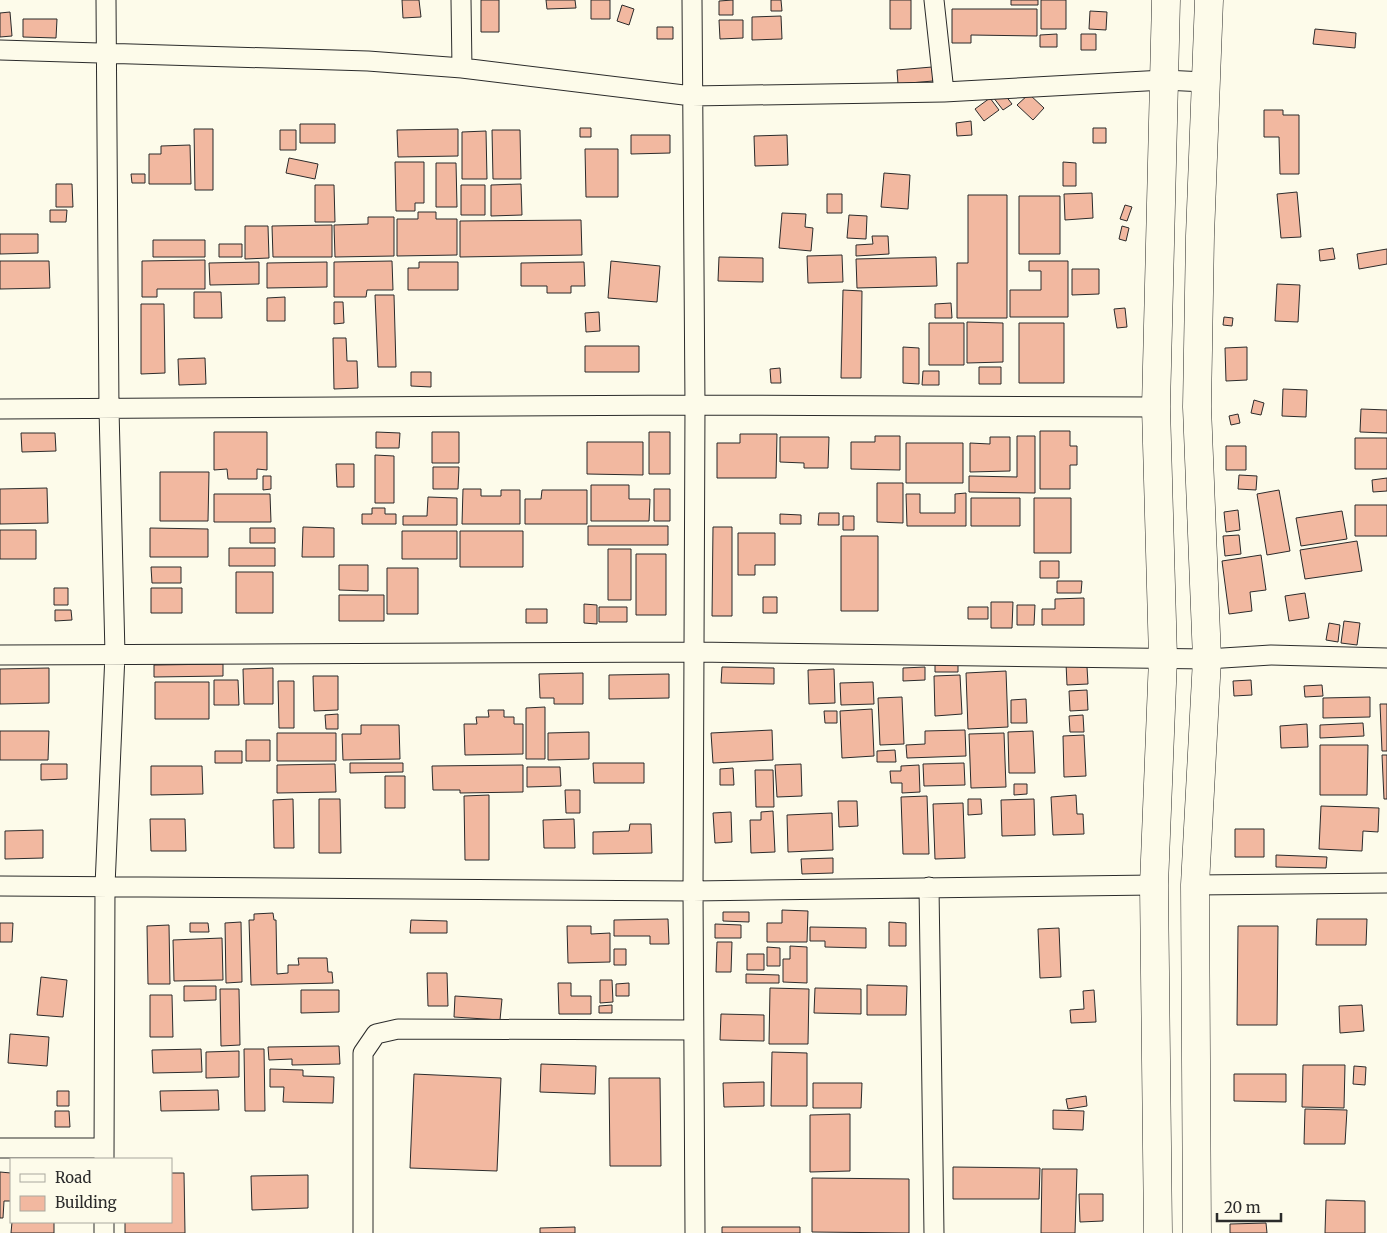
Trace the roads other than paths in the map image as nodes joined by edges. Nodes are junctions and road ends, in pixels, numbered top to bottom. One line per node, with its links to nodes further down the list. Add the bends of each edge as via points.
1 (106, 0): 8 (street)
2 (462, 0): 9 (street)
3 (692, 0): 13 (street)
4 (934, 0): 12 (street)
5 (1166, 0): 10 (highway)
6 (1209, 0): 11 (highway)
7 (0, 50): 8 (street)
8 (107, 53): 9 (street, via 368,61); 17 (street)
9 (462, 68): 13 (street)
10 (1164, 80): 11 (street); 12 (street); 15 (highway)
11 (1205, 82): 22 (highway, via 1197,407)
12 (944, 92): 13 (street)
13 (692, 96): 14 (street)
14 (695, 406): 15 (street); 17 (street); 18 (street)
15 (1156, 407): 21 (highway)
16 (0, 408): 17 (street)
17 (109, 409): 19 (street)
18 (695, 652): 19 (street); 21 (street); 30 (street)
19 (115, 654): 20 (street); 28 (street)
20 (0, 655)
21 (1164, 658): 22 (street); 25 (highway)
22 (1207, 658): 23 (street); 26 (highway)
23 (1387, 658)
24 (1387, 883): 26 (street)
25 (1154, 885): 29 (street); 37 (highway)
26 (1195, 885): 38 (highway)
27 (0, 886): 28 (street)
28 (105, 886): 30 (street); 33 (street)
29 (929, 887): 30 (street); 36 (street)
30 (693, 891): 31 (street)
31 (694, 1030): 34 (street, via 398,1029 376,1034 363,1053); 35 (street)
32 (0, 1148): 33 (street)
33 (104, 1153)
34 (363, 1233)
35 (694, 1233)
36 (934, 1233)
37 (1158, 1233)
38 (1197, 1233)

